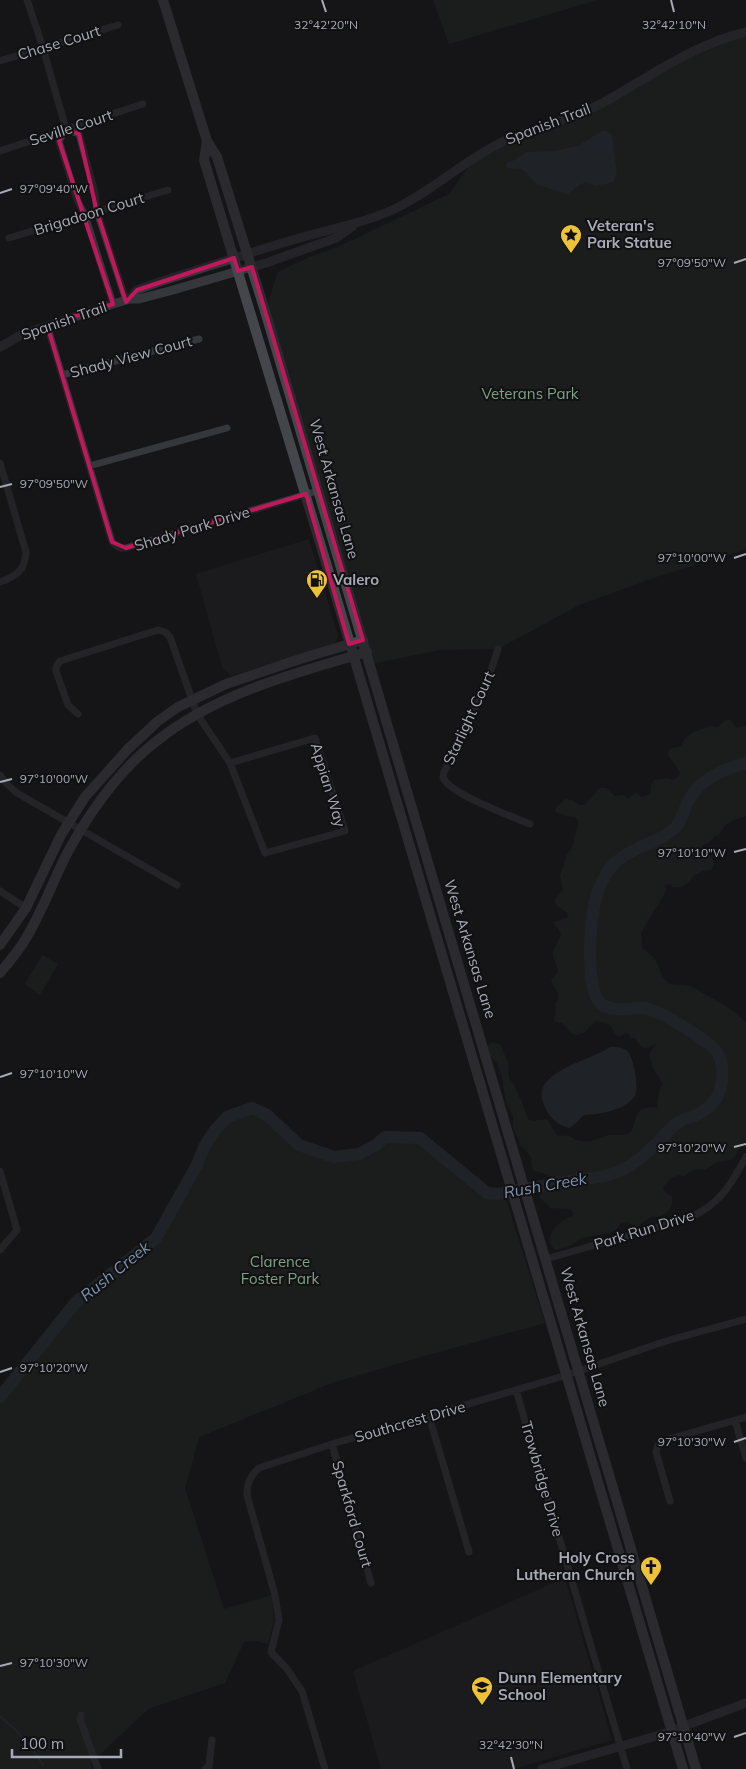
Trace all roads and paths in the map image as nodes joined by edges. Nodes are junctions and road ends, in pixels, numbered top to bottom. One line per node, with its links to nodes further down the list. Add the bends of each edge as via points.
1 (27, 0): 5 (street)
2 (163, 0): 9 (main road, West Arkansas Lane)
3 (118, 25): 5 (street, Chase Court)
4 (746, 32): 14 (street, Spanish Trail, via 695,49 586,111 502,142 391,211)
5 (43, 48): 6 (street, Chase Court); 8 (street)
6 (0, 61)
7 (143, 104): 8 (street, Seville Court)
8 (66, 130): 10 (street, Seville Court); 12 (street, via 79,134); 13 (street, via 59,141 77,200)
9 (207, 140): 16 (main road, West Arkansas Lane, via 217,157); 17 (main road, West Arkansas Lane, via 204,160)
10 (0, 151)
11 (168, 190): 12 (street, Brigadoon Court)
12 (97, 212): 13 (street, Brigadoon Court); 20 (street)
13 (85, 215): 15 (street, Brigadoon Court); 21 (street)
14 (354, 225): 16 (street, Spanish Trail); 18 (street, Spanish Trail, via 336,238)
15 (9, 238)
16 (248, 254): 17 (street, Spanish Trail); 18 (main road, West Arkansas Lane)
17 (234, 258): 19 (main road, West Arkansas Lane); 20 (street, Spanish Trail, via 137,290)
18 (252, 267): 19 (street, Spanish Trail); 29 (main road, West Arkansas Lane)
19 (238, 271): 20 (street, Spanish Trail, via 139,299); 30 (main road, West Arkansas Lane)
20 (128, 299): 21 (street, Spanish Trail)
21 (113, 304): 22 (street, Spanish Trail)
22 (47, 325): 24 (street, Spanish Trail); 25 (street, Shady Park Drive)
23 (199, 339): 25 (street, Shady View Court)
24 (0, 346)
25 (62, 375): 28 (street, Shady Park Drive)
26 (227, 428): 28 (street)
27 (0, 463): 31 (street, via 26,552 24,567)
28 (89, 466): 30 (street, Shady Park Drive, via 112,542 121,549)
29 (318, 491): 30 (street, Shady Park Drive); 32 (main road, West Arkansas Lane)
30 (306, 494): 33 (main road, West Arkansas Lane)
31 (0, 582)
32 (363, 640): 33 (main road); 35 (main road, West Arkansas Lane)
33 (349, 644): 36 (main road, West Arkansas Lane); 37 (main road, via 226,684)
34 (498, 649): 43 (street, Starlight Court, via 491,672 443,778 449,785 486,806)
35 (367, 652): 36 (main road); 53 (main road, West Arkansas Lane)
36 (353, 656): 39 (main road, via 281,678); 56 (main road, West Arkansas Lane)
37 (192, 700): 38 (street, Appian Way, via 170,637 165,632 154,630 60,661 56,671 68,705); 39 (street, Appian Way); 42 (main road, via 164,716 144,733 85,797)
38 (78, 714)
39 (197, 714): 40 (street, Appian Way); 44 (main road, via 158,740 128,768 105,793)
40 (230, 763): 40 (street, Appian Way, via 315,738 345,832 265,853)
41 (0, 775): 42 (street, via 17,793)
42 (69, 823): 44 (street); 47 (main road)
43 (530, 824)
44 (81, 830): 45 (street); 49 (main road, via 23,943)
45 (177, 885)
46 (0, 891): 47 (street)
47 (26, 908): 48 (main road)
48 (0, 945)
49 (0, 973)
50 (745, 1159): 53 (street, Park Run Drive, via 720,1198 699,1214)
51 (0, 1171): 52 (street, via 16,1230)
52 (0, 1250)
53 (546, 1259): 55 (main road, West Arkansas Lane)
54 (746, 1318): 55 (street, Southcrest Drive, via 666,1340)
55 (579, 1371): 56 (street, Southcrest Drive); 68 (main road, West Arkansas Lane)
56 (567, 1375): 57 (street, Southcrest Drive); 69 (main road, West Arkansas Lane)
57 (516, 1390): 58 (street, Southcrest Drive); 71 (street, Trowbridge Drive)
58 (428, 1416): 61 (street, Southcrest Drive); 64 (street)
59 (746, 1417): 60 (street)
60 (735, 1420): 62 (street); 63 (street, via 658,1445 656,1452)
61 (332, 1444): 65 (street, Sparkford Court); 74 (street, Southcrest Drive, via 259,1468 247,1486 279,1620 270,1652 287,1669 302,1692)
62 (746, 1458)
63 (670, 1501)
64 (469, 1552)
65 (371, 1583)
66 (746, 1703): 68 (street)
67 (81, 1715): 72 (street)
68 (683, 1726): 69 (street); 78 (main road, West Arkansas Lane)
69 (671, 1731): 71 (street); 77 (main road, West Arkansas Lane)
70 (212, 1740): 73 (street, via 209,1766)
71 (620, 1746): 75 (street); 76 (street, Trowbridge Drive)
72 (98, 1769)
73 (205, 1769)
74 (325, 1769)
75 (542, 1769)
76 (627, 1769)
77 (683, 1769)
78 (696, 1769)

